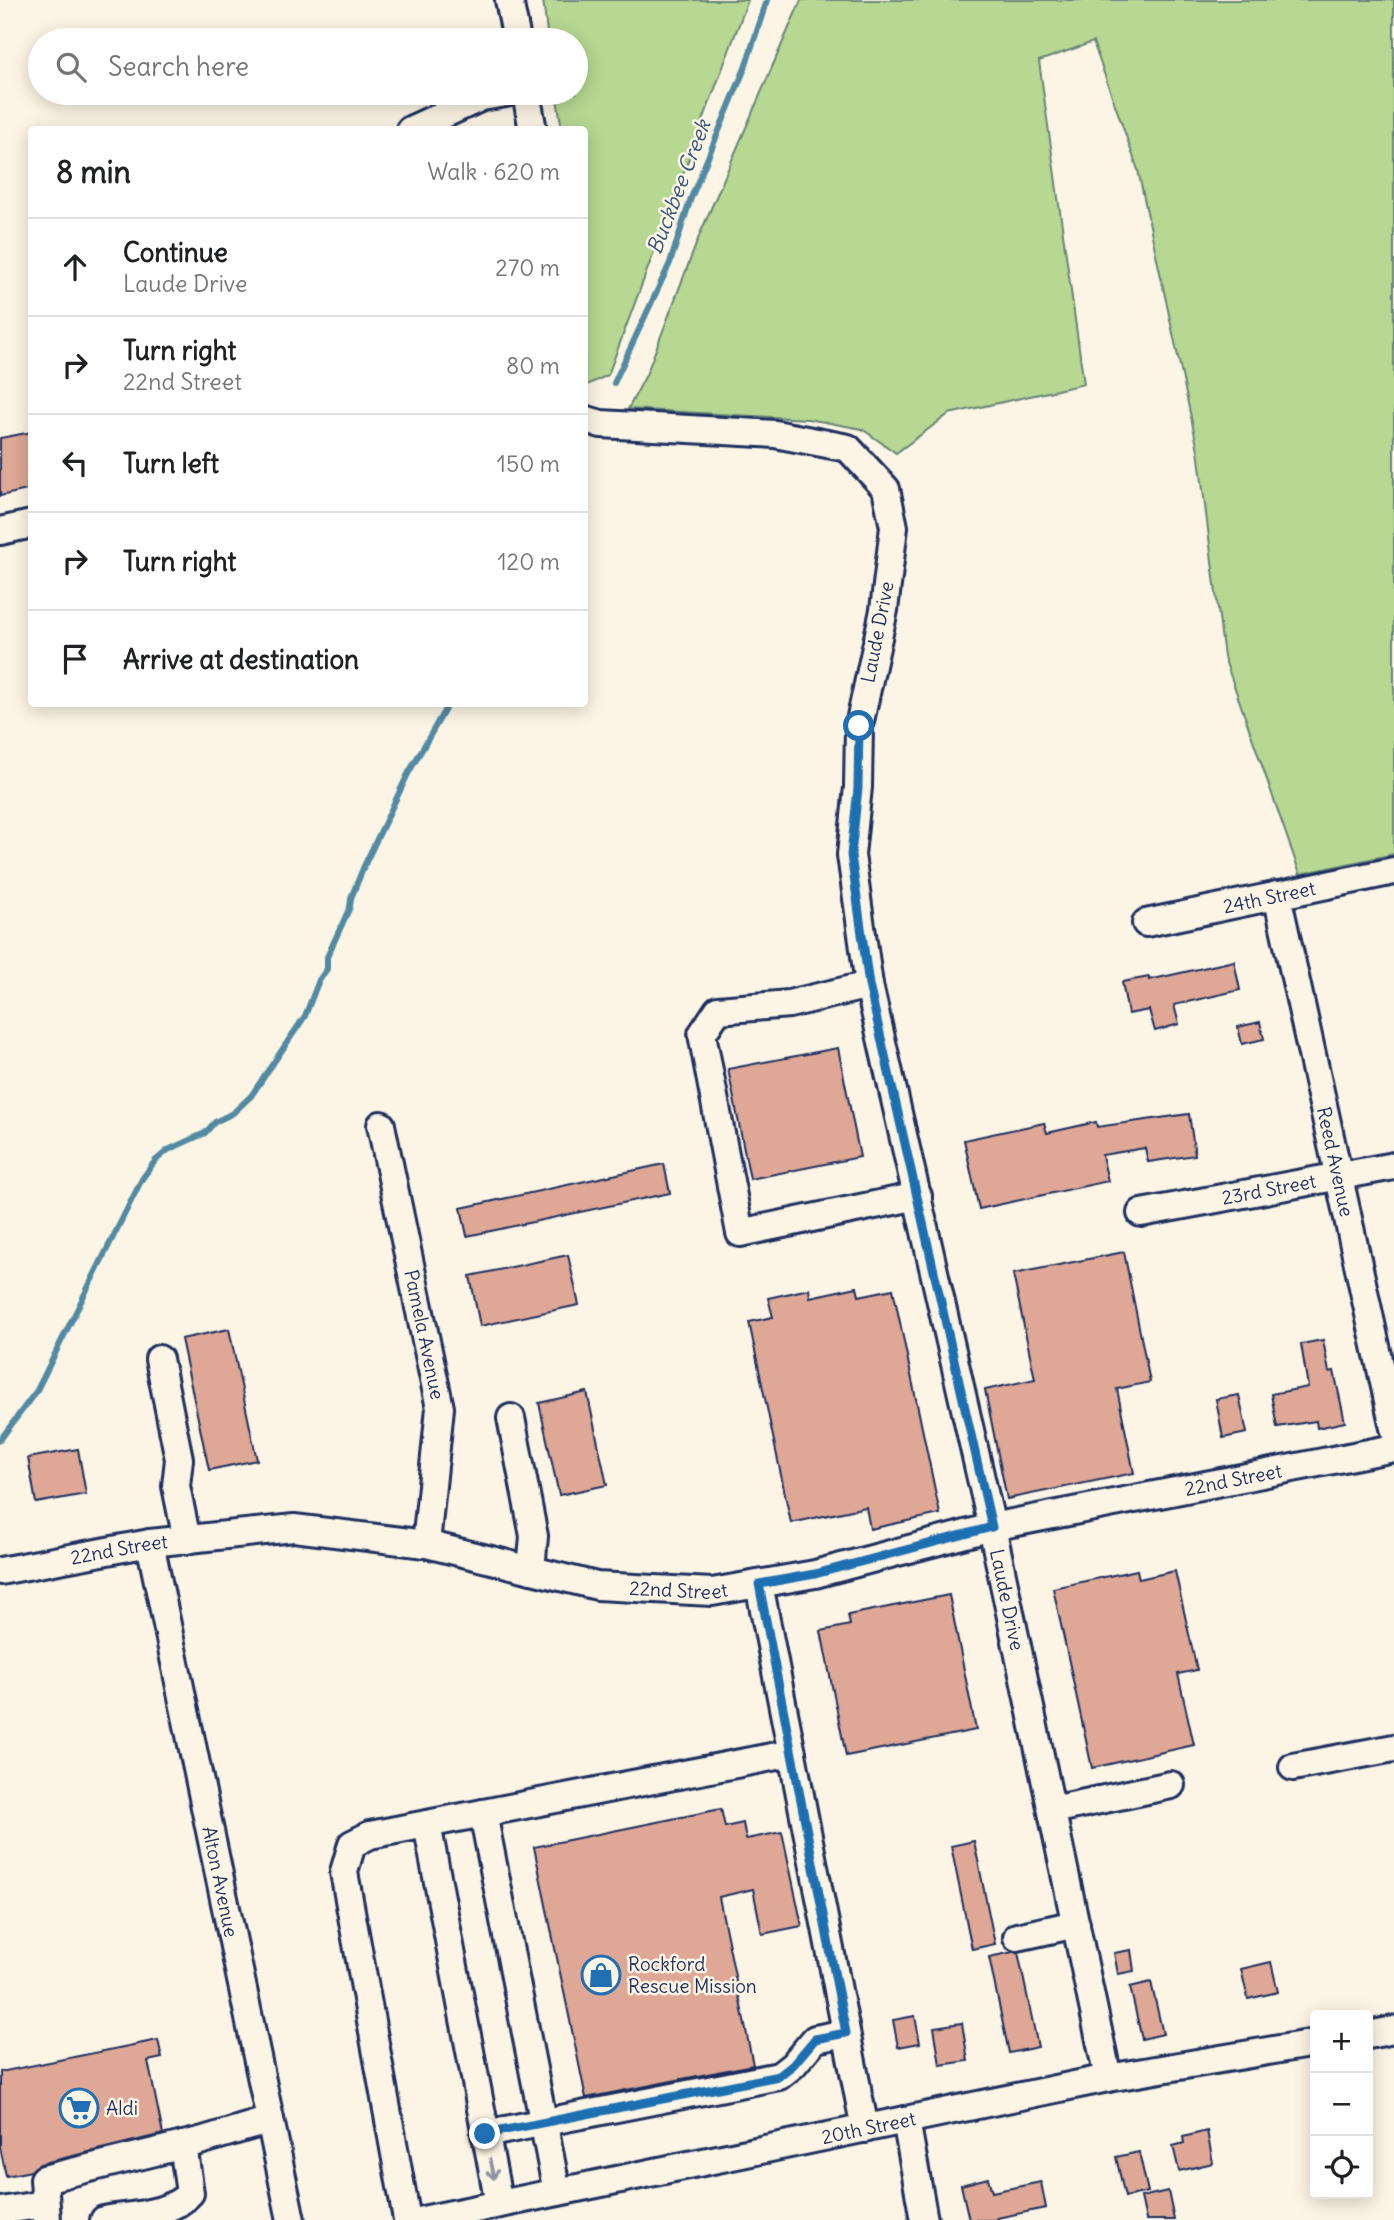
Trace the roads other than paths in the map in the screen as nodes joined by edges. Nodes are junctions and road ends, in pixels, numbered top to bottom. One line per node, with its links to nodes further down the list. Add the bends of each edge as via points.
1 (509, 0): 2 (street)
2 (515, 28)
3 (465, 105): 5 (street)
4 (528, 105): 6 (street)
5 (419, 126)
6 (532, 126)
7 (593, 422): 13 (street, Laude Drive, via 775,434 848,448 886,489 894,527 884,610 859,726 851,855)
8 (28, 525): 9 (street)
9 (0, 531)
10 (1394, 871): 11 (street, 24th Street)
11 (1277, 895): 12 (street, 24th Street); 16 (street, Reed Avenue)
12 (1146, 923)
13 (869, 985): 17 (street, Laude Drive); 17 (street, via 789,1004 718,1010 702,1034 740,1233)
14 (381, 1125): 26 (street, Pamela Avenue, via 440,1408)
15 (1394, 1166): 16 (street, 23rd Street)
16 (1338, 1176): 18 (street, 23rd Street); 21 (street, Reed Avenue)
17 (918, 1196): 23 (street, Laude Drive)
18 (1141, 1213)
19 (159, 1359): 24 (street, via 179,1459 176,1486)
20 (511, 1418): 27 (street, via 534,1536)
21 (1394, 1429)
22 (1394, 1448): 23 (street, 22nd Street)
23 (992, 1527): 29 (street, 22nd Street, via 815,1574); 34 (street, Laude Drive)
24 (187, 1540): 25 (street, 22nd Street); 26 (street, 22nd Street, via 294,1528)
25 (150, 1543): 28 (street, 22nd Street); 44 (street, Alton Avenue)
26 (426, 1544): 27 (street, 22nd Street)
27 (531, 1570): 29 (street, 22nd Street, via 597,1586 712,1592)
28 (0, 1571)
29 (759, 1584): 31 (street)
30 (1394, 1748): 32 (street)
31 (792, 1754): 35 (street); 40 (street)
32 (1293, 1768)
33 (1171, 1785): 34 (street)
34 (1052, 1810): 37 (street, Laude Drive)
35 (483, 1813): 36 (street); 46 (street)
36 (427, 1824): 48 (street); 56 (street, via 370,1835 352,1844 344,1871)
37 (1076, 1924): 38 (street); 43 (street, Laude Drive)
38 (1017, 1937)
39 (1394, 2030): 41 (street)
40 (846, 2033): 46 (street, via 815,2039 779,2076); 47 (street)
41 (1373, 2034)
42 (1310, 2044): 43 (street, 20th Street)
43 (1108, 2078): 45 (street, 20th Street)
44 (270, 2120): 49 (street); 55 (street, Alton Avenue)
45 (906, 2120): 47 (street, 20th Street); 58 (street)
46 (544, 2122): 48 (street); 50 (street)
47 (865, 2129): 50 (street, 20th Street)
48 (485, 2134): 51 (street, one-way to 51)
49 (183, 2145): 53 (street, via 44,2179); 54 (street, via 190,2193 182,2203)
50 (557, 2192): 51 (street, 20th Street)
51 (499, 2204): 57 (street, 20th Street)
52 (0, 2211): 53 (street)
53 (46, 2212)
54 (104, 2220)
55 (291, 2220)
56 (407, 2220)
57 (423, 2220)
58 (923, 2220)

